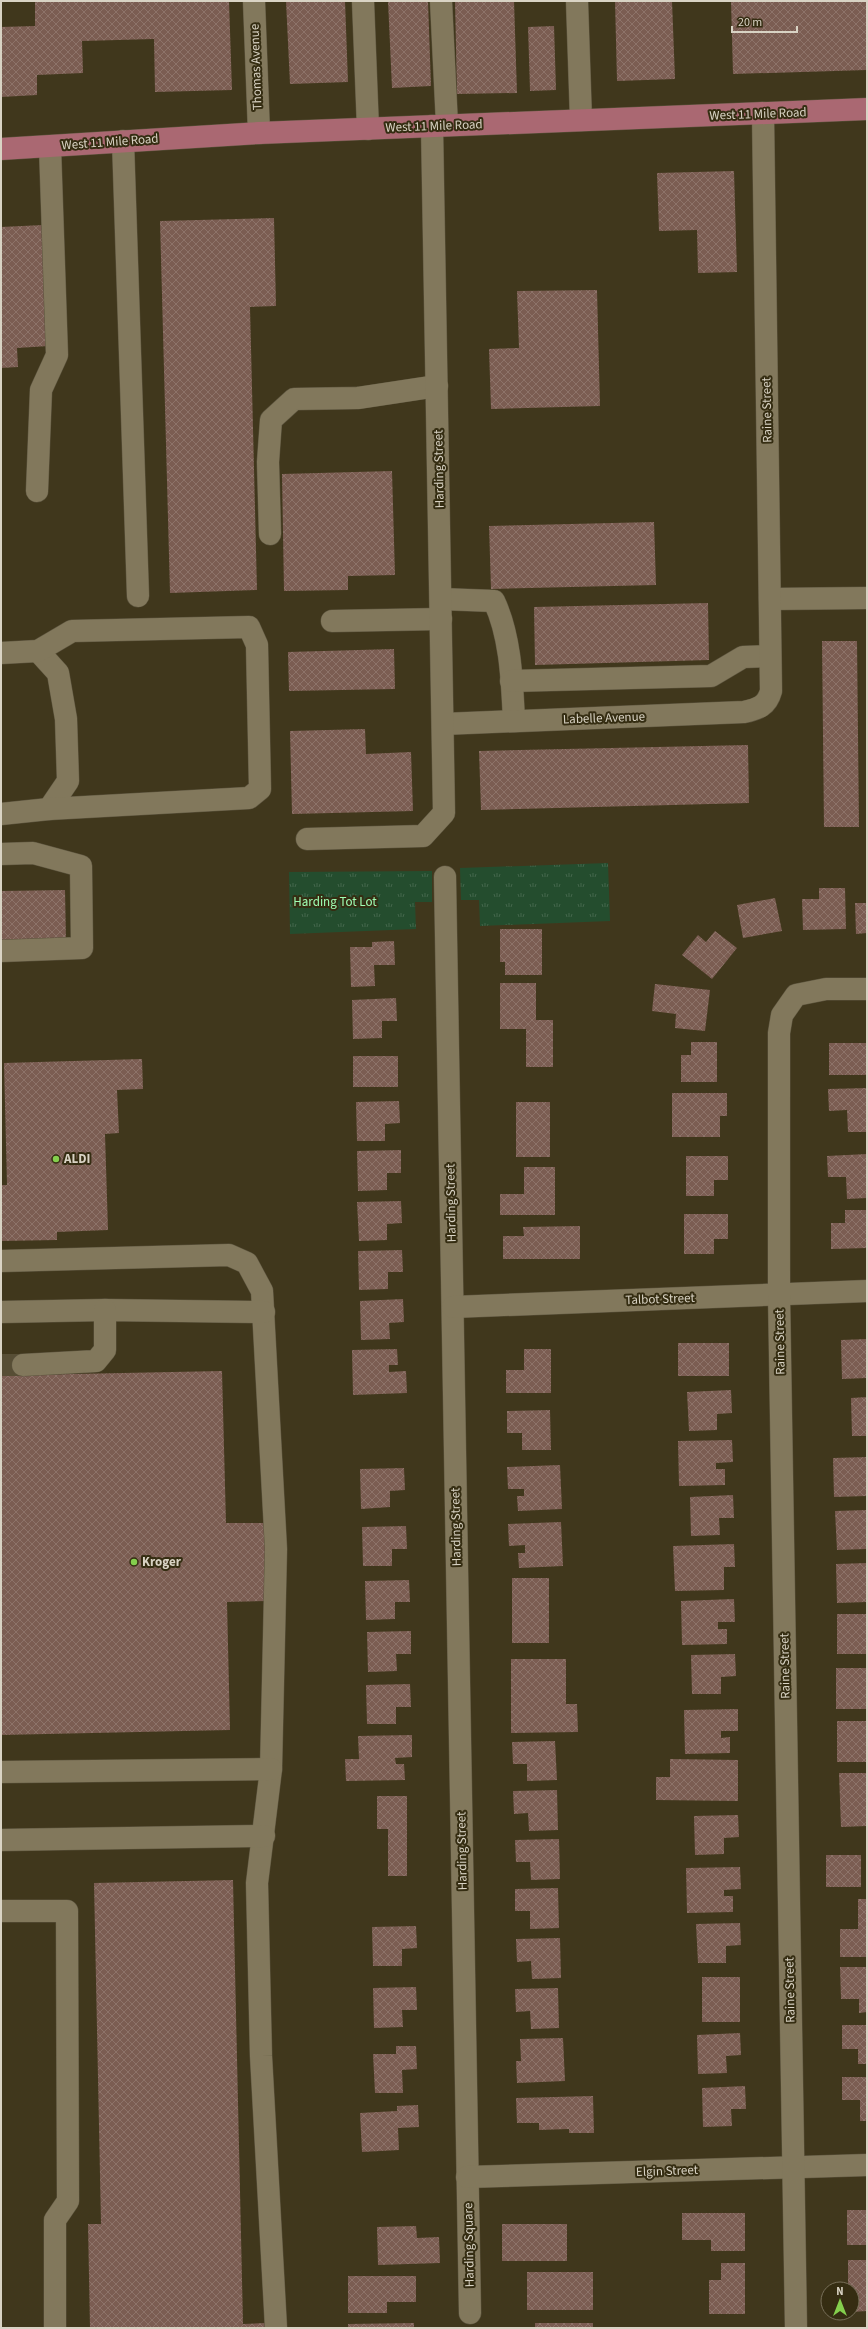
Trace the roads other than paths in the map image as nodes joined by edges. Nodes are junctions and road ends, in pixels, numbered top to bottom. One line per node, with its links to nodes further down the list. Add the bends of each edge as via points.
1 (254, 1): 10 (street, Thomas Avenue)
2 (363, 1): 9 (street)
3 (441, 1): 8 (street, Harding Street)
4 (577, 1): 7 (street)
5 (867, 109): 6 (main road, West 11 Mile Road)
6 (763, 114): 7 (main road, West 11 Mile Road); 19 (street, Raine Street)
7 (581, 120): 8 (main road, West 11 Mile Road)
8 (439, 126): 9 (main road, West 11 Mile Road); 14 (street, Harding Street)
9 (368, 129): 10 (main road, West 11 Mile Road)
10 (259, 133): 11 (main road, West 11 Mile Road)
11 (123, 140): 12 (main road, West 11 Mile Road); 17 (street)
12 (50, 147): 13 (main road, West 11 Mile Road); 15 (street, via 57,355 40,390)
13 (1, 149)
14 (437, 386): 16 (street, via 358,398 294,399 271,420 268,462); 20 (street, Harding Street)
15 (37, 491)
16 (270, 534)
17 (138, 596)
18 (867, 598): 19 (street)
19 (770, 599): 24 (street, Raine Street)
20 (441, 609): 21 (street); 25 (street, via 494,601 502,619); 28 (street, Harding Street)
21 (332, 621)
22 (38, 651): 23 (street); 29 (street, via 58,673 66,719 68,781); 29 (street, via 72,631 249,627 257,645 260,789 249,798)
23 (1, 653)
24 (770, 656): 25 (street, via 743,657 711,676); 26 (street, Raine Street, via 771,692)
25 (511, 681): 27 (street)
26 (764, 705): 27 (street, Labelle Avenue, via 744,712)
27 (514, 721): 28 (street, Labelle Avenue)
28 (443, 724): 31 (street, Harding Street, via 444,813 423,836)
29 (49, 809): 30 (street)
30 (1, 814)
31 (308, 839)
32 (1, 854): 34 (street, via 33,853 81,866 82,948)
33 (445, 877): 39 (street, Harding Street)
34 (1, 951)
35 (867, 988): 38 (street, Raine Street, via 826,989 796,995 782,1015 779,1033)
36 (1, 1261): 42 (street, via 229,1255 246,1263 262,1291)
37 (867, 1291): 38 (street, Talbot Street)
38 (779, 1294): 39 (street, Talbot Street); 50 (street, Raine Street)
39 (453, 1307): 51 (street, Harding Street)
40 (105, 1310): 41 (street); 42 (street); 43 (street, via 105,1350 96,1361)
41 (1, 1312)
42 (264, 1312): 44 (street, via 276,1549)
43 (23, 1365)
44 (271, 1769): 45 (street); 46 (street)
45 (1, 1772)
46 (264, 1836): 47 (street); 54 (street, via 257,1883 260,2048)
47 (1, 1840)
48 (1, 1911): 53 (street, via 67,1911 68,2201 55,2220)
49 (867, 2165): 50 (street, Elgin Street)
50 (794, 2167): 51 (street, Elgin Street); 55 (street, Raine Street)
51 (467, 2178): 52 (street, Harding Square)
52 (470, 2312)
53 (55, 2328)
54 (276, 2328)
55 (796, 2328)

